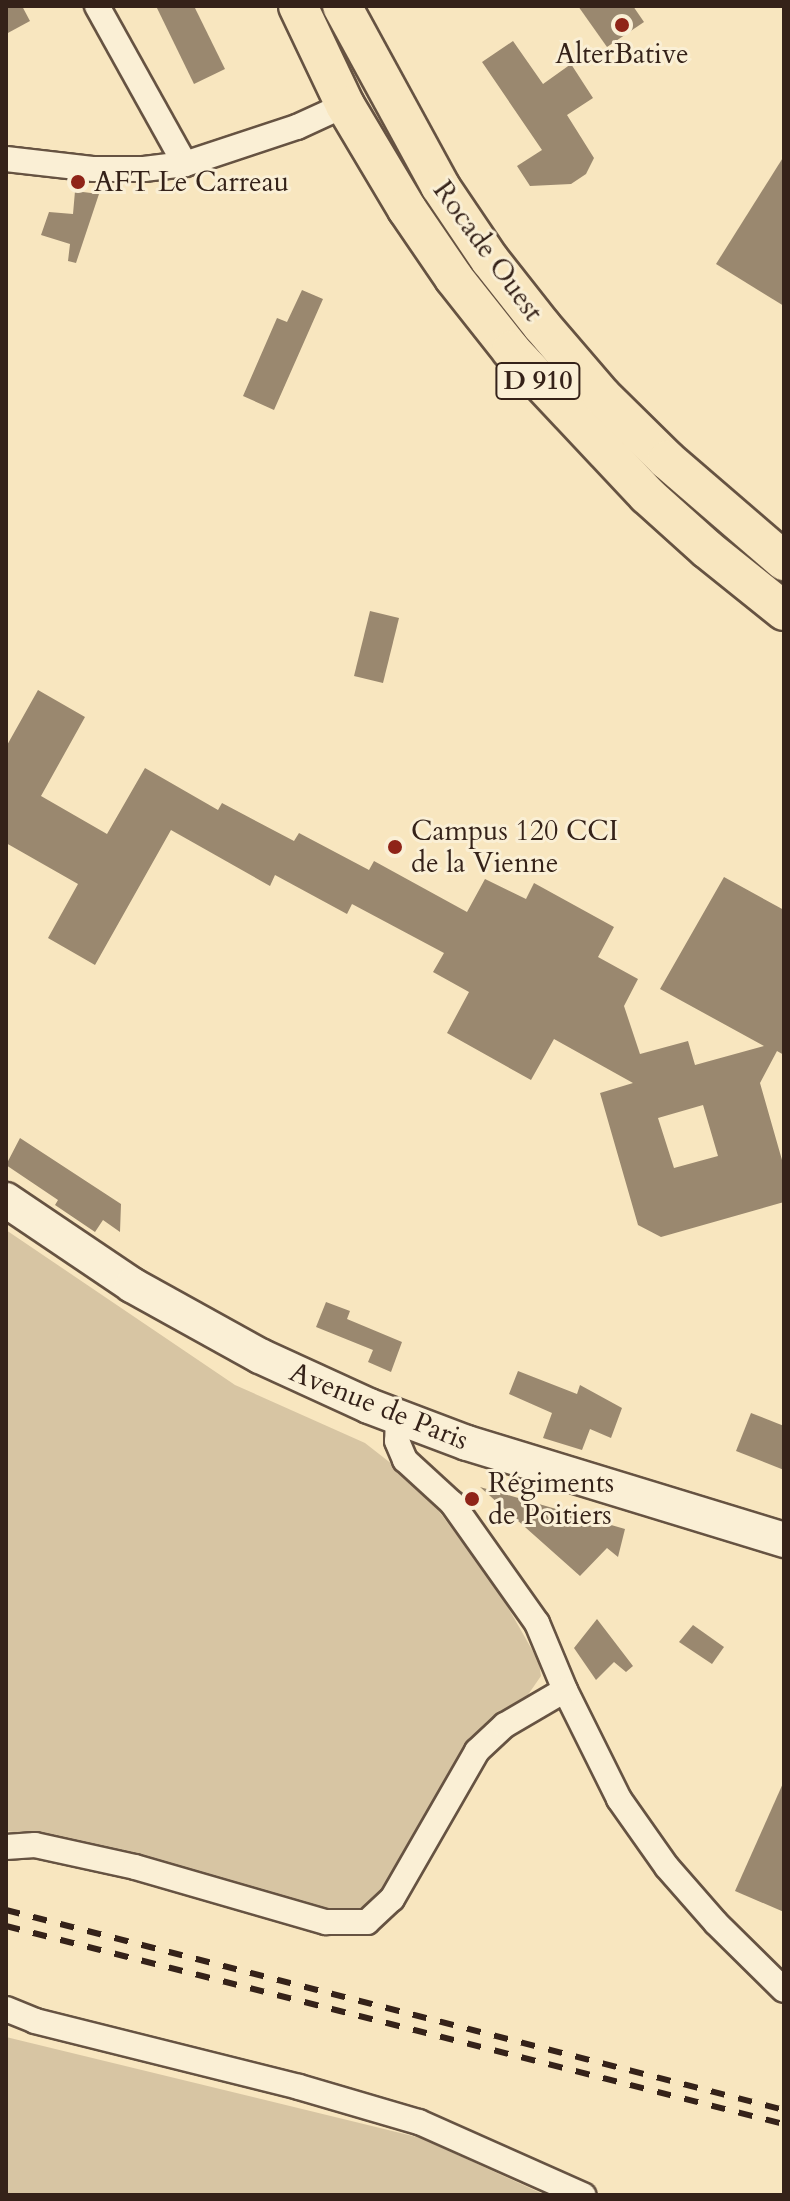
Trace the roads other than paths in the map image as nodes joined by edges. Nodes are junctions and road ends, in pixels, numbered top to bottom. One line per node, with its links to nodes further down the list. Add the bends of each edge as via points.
1 (97, 6): 8 (street)
2 (298, 6): 5 (main road, D 910)
3 (342, 6): 4 (main road, Rocade Ouest / D 910)
4 (363, 49): 5 (street); 6 (main road, Rocade Ouest / D 910)
5 (345, 105): 6 (street); 8 (street, via 273,136); 10 (main road, D 910, via 407,209 511,350 647,495)
6 (410, 134): 9 (main road, Rocade Ouest / D 910, via 490,260 602,396)
7 (6, 159): 8 (street, via 94,169)
8 (185, 164)
9 (784, 561)
10 (784, 611)
11 (6, 1200): 12 (main road, Avenue de Paris, via 132,1285 260,1356)
12 (398, 1417): 13 (main road, Avenue de Paris); 14 (street, via 397,1441 405,1460 452,1503 496,1564 537,1623)
13 (784, 1540)
14 (565, 1690): 15 (street, via 513,1720 477,1751 392,1899 367,1922 326,1922 135,1867 35,1845); 16 (street, via 619,1799 667,1867)
15 (6, 1847)
16 (784, 1990)
17 (6, 2009): 18 (street, via 419,2122)
18 (583, 2195)

